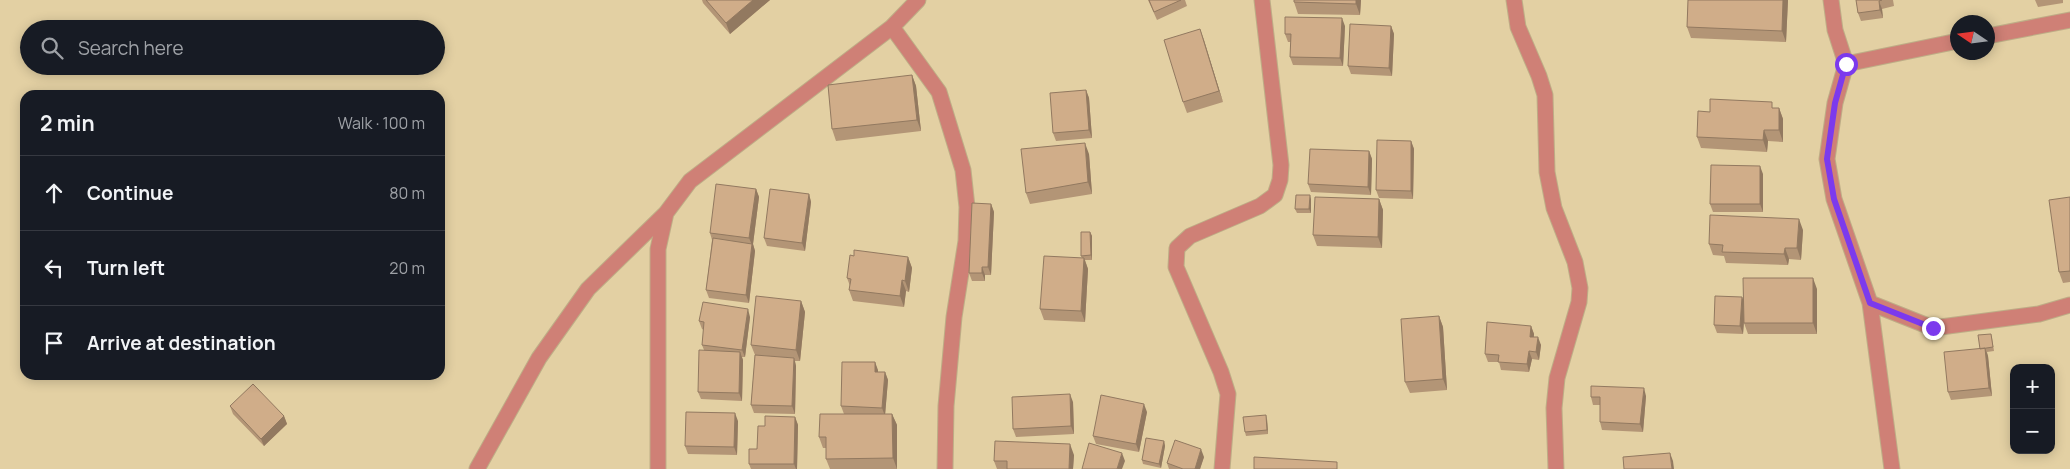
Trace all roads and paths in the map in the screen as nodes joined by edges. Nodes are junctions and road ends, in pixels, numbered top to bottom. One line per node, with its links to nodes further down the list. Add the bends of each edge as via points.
1 (918, 0): 6 (street)
2 (1262, 0): 16 (street, via 1280,180 1274,195 1260,206 1190,236 1177,248 1176,267 1228,394)
3 (1514, 0): 17 (street, via 1518,27 1545,95 1547,172 1554,208 1575,262 1580,288 1557,378 1554,408)
4 (1832, 0): 9 (street, via 1835,30)
5 (2070, 20): 7 (street)
6 (892, 27): 10 (street, via 690,181); 15 (street, via 939,92 963,170 966,241 954,316)
7 (1995, 35)
8 (1950, 43): 9 (street)
9 (1846, 64): 11 (street, via 1835,103 1827,159 1834,199)
10 (666, 213): 13 (street, via 588,288 539,358); 14 (street, via 658,249)
11 (1870, 303): 12 (street, via 1933,328 2039,314); 18 (street)
12 (2070, 305)
13 (477, 469)
14 (658, 469)
15 (944, 469)
16 (1222, 469)
17 (1556, 469)
18 (1892, 469)

